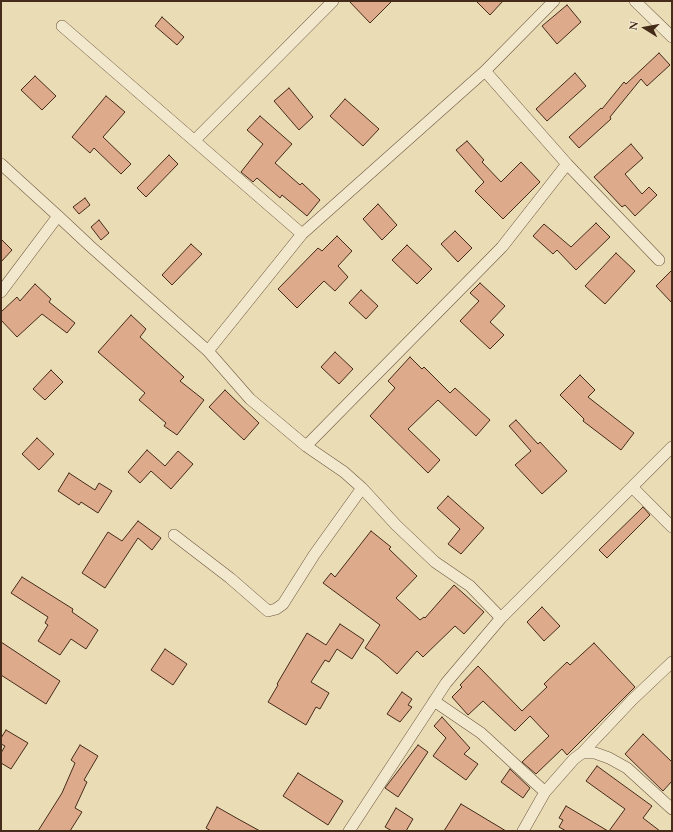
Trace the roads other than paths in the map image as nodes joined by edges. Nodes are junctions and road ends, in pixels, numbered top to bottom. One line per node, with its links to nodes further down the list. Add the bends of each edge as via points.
1 (333, 1): 7 (street)
2 (554, 1): 6 (street)
3 (635, 1): 5 (street)
4 (62, 26): 7 (street)
5 (672, 37)
6 (485, 71): 9 (street); 11 (street)
7 (195, 140): 11 (street)
8 (1, 164): 10 (street)
9 (567, 164): 12 (street); 15 (street, via 502,247)
10 (58, 216): 13 (street); 14 (street)
11 (302, 234): 14 (street)
12 (660, 260)
13 (1, 292)
14 (208, 351): 15 (street, via 250,399)
15 (306, 446): 18 (street)
16 (672, 447): 17 (street)
17 (632, 487): 19 (street); 21 (street)
18 (362, 488): 20 (street, via 283,604 276,610 268,611 230,578); 21 (street, via 435,562 470,586)
19 (672, 527)
20 (174, 536)
21 (501, 618): 23 (street)
22 (672, 662): 24 (street, via 632,700)
23 (434, 701): 25 (street, via 481,733); 27 (street)
24 (582, 754): 25 (street, via 574,759); 26 (street, via 594,753 627,768)
25 (545, 792): 28 (street)
26 (672, 808)
27 (349, 831)
28 (522, 831)

